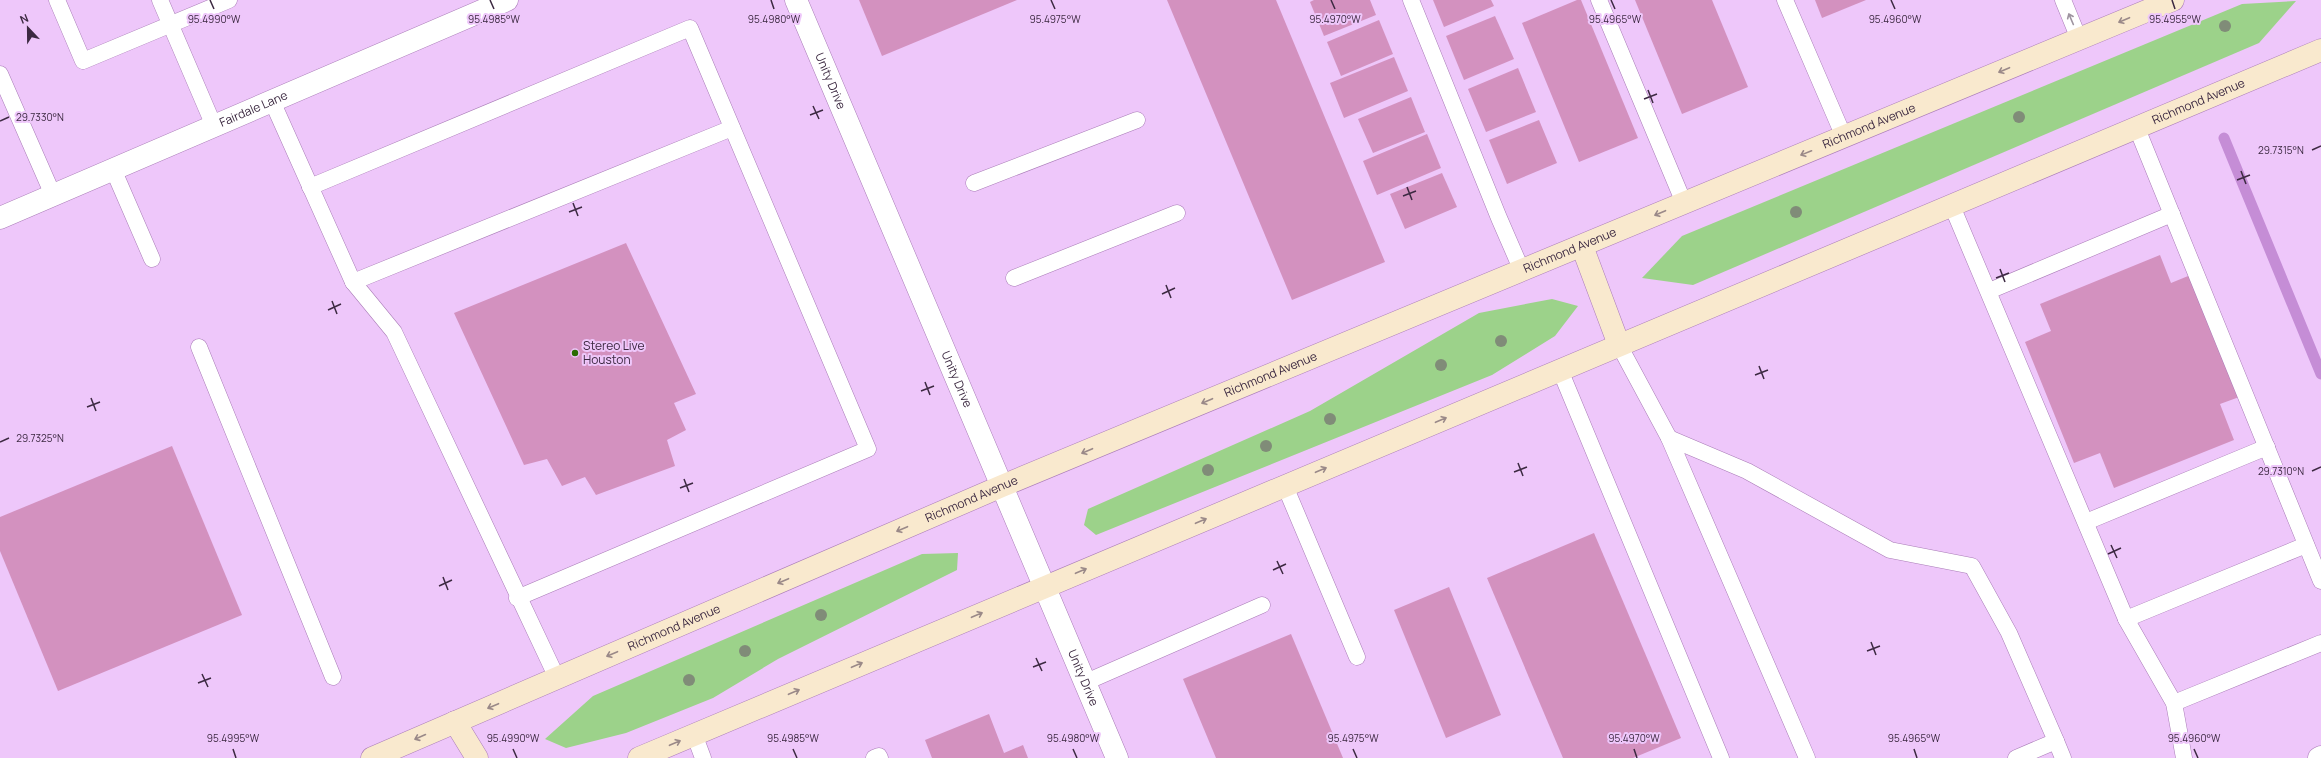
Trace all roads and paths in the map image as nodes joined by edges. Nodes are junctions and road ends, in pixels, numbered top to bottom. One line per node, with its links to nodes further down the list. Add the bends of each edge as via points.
1 (57, 0): 11 (lane, via 83,61)
2 (160, 0): 11 (lane)
3 (229, 0): 11 (lane)
4 (507, 0): 15 (street, Fairdale Lane)
5 (796, 0): 41 (street, Unity Drive)
6 (1411, 0): 32 (lane)
7 (1599, 0): 25 (lane)
8 (1785, 0): 20 (lane)
9 (2063, 0): 12 (lane, one-way to 9)
10 (2173, 0): 12 (main road, Richmond Avenue, one-way to 12)
11 (171, 24): 17 (lane)
12 (2079, 39): 20 (main road, Richmond Avenue, one-way to 20)
13 (2321, 50): 18 (main road, Richmond Avenue)
14 (0, 74): 24 (lane)
15 (272, 101): 17 (street, Fairdale Lane); 23 (lane)
16 (1137, 120): 22 (lane)
17 (214, 126): 21 (street, Fairdale Lane)
18 (2136, 126): 26 (main road, Richmond Avenue); 28 (lane)
19 (732, 128): 23 (lane, via 690,28); 34 (lane); 47 (lane, via 868,449)
20 (1844, 137): 25 (main road, Richmond Avenue, one-way to 25)
21 (113, 169): 24 (street, Fairdale Lane); 31 (lane)
22 (974, 183)
23 (310, 187): 34 (lane)
24 (53, 195): 29 (street, Fairdale Lane)
25 (1684, 203): 30 (main road, Richmond Avenue, one-way to 30)
26 (1952, 206): 35 (lane); 36 (main road, Richmond Avenue)
27 (1177, 213): 33 (lane)
28 (2172, 214): 35 (lane); 40 (lane)
29 (0, 218)
30 (1582, 246): 32 (main road, Richmond Avenue); 36 (main road)
31 (152, 259)
32 (1522, 271): 41 (main road, Richmond Avenue, one-way to 41)
33 (1014, 278)
34 (353, 282): 47 (lane, via 394,332)
35 (1989, 291): 43 (lane)
36 (1619, 345): 38 (main road, Richmond Avenue); 39 (lane)
37 (199, 348): 52 (lane)
38 (1560, 370): 42 (main road, Richmond Avenue, one-way to 38); 66 (lane)
39 (1669, 438): 58 (lane, via 1747,471 1890,550 1972,566 2009,633); 67 (lane)
40 (2267, 447): 43 (lane); 44 (lane)
41 (1002, 486): 46 (street, Unity Drive); 53 (main road, Richmond Avenue, one-way to 53)
42 (1285, 486): 46 (main road, Richmond Avenue, one-way to 42); 51 (lane)
43 (2086, 522): 49 (lane)
44 (2306, 545): 45 (lane); 49 (lane)
45 (2321, 581)
46 (1045, 586): 54 (street, Unity Drive); 57 (main road, Richmond Avenue, one-way to 46)
47 (517, 598): 53 (lane)
48 (1262, 604): 54 (lane)
49 (2126, 620): 55 (lane)
50 (2321, 643): 55 (lane)
51 (1357, 657)
52 (334, 677)
53 (557, 678): 56 (main road, Richmond Avenue, one-way to 56)
54 (1086, 682): 65 (street, Unity Drive)
55 (2174, 703): 70 (lane)
56 (455, 722): 59 (main road, Richmond Avenue, one-way to 59); 60 (main road)
57 (694, 734): 61 (main road, Richmond Avenue, one-way to 57); 62 (lane)
58 (2056, 741): 68 (lane); 69 (lane)
59 (372, 758)
60 (477, 758)
61 (639, 758)
62 (703, 758)
63 (874, 758): 64 (lane)
64 (880, 758)
65 (1117, 758)
66 (1721, 758)
67 (1807, 758)
68 (2016, 758)
69 (2063, 758)
70 (2184, 758)

